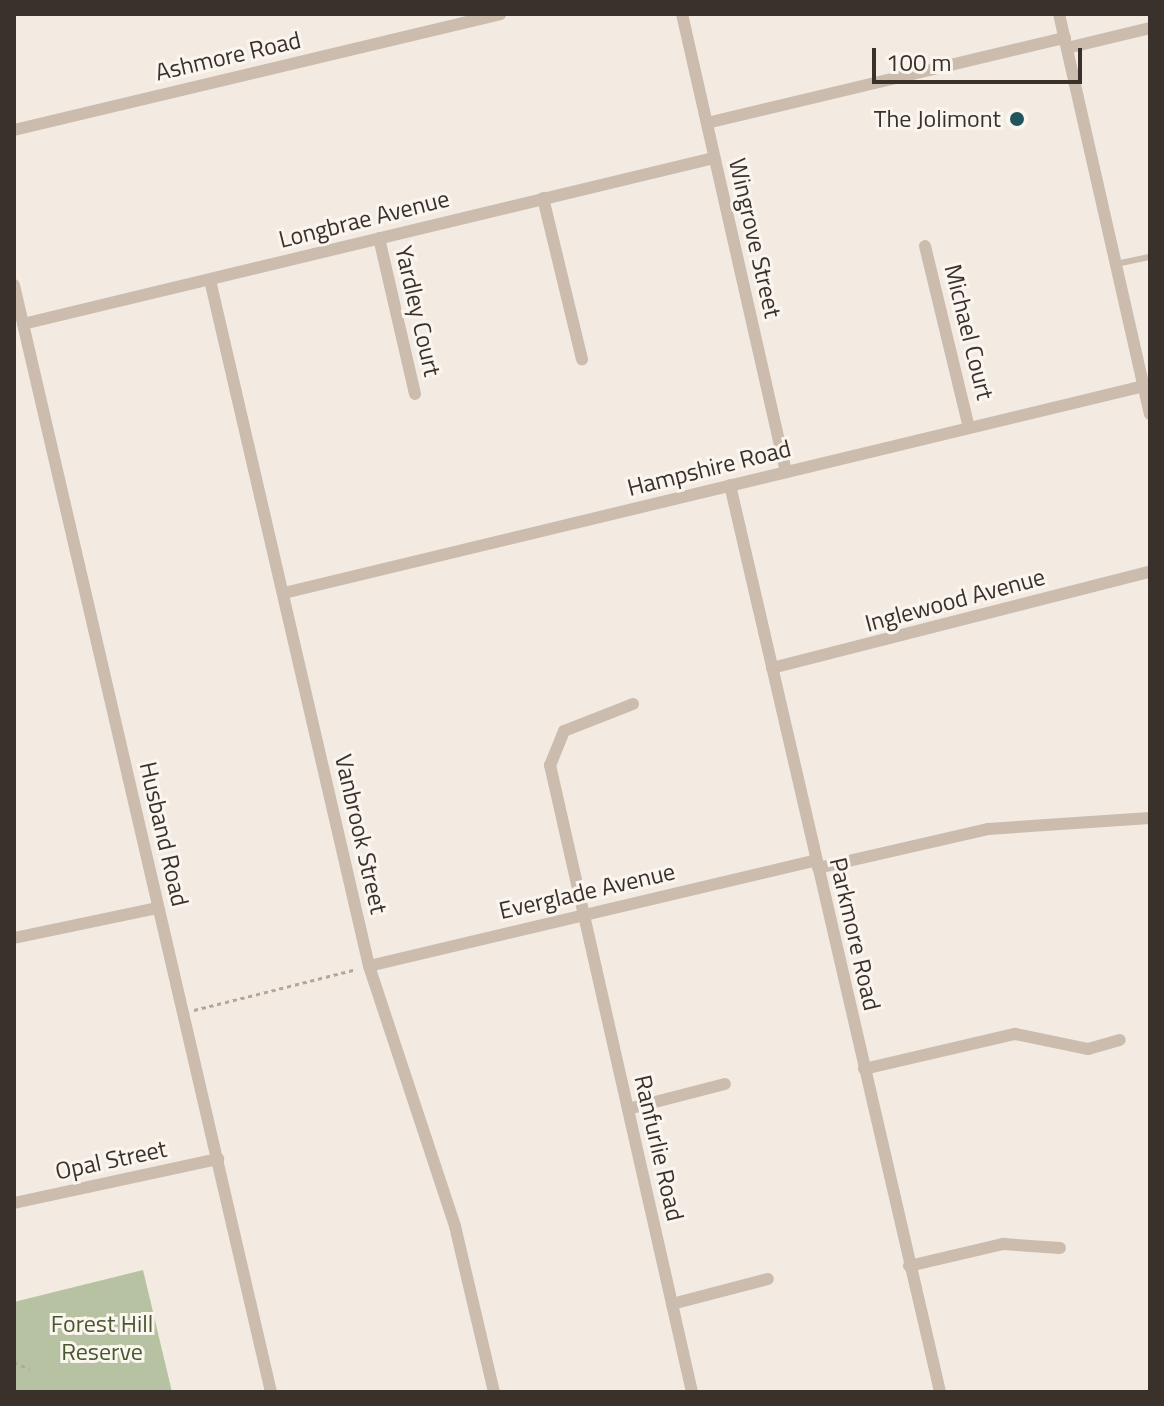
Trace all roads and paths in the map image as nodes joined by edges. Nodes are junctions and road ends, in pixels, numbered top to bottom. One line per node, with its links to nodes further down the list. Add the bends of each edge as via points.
1 (500, 14): 7 (street, Ashmore Road)
2 (682, 14): 6 (street, Wingrove Street)
3 (1059, 14): 5 (street)
4 (1150, 28): 5 (street)
5 (1066, 43): 6 (street); 13 (street)
6 (707, 123): 8 (street, Wingrove Street)
7 (14, 130)
8 (714, 158): 9 (street, Longbrae Avenue); 22 (street, Wingrove Street)
9 (543, 198): 10 (street, Longbrae Avenue); 17 (street)
10 (379, 238): 14 (street, Longbrae Avenue); 19 (street, Yardley Court)
11 (925, 246): 21 (street, Michael Court)
12 (1150, 257): 13 (lane)
13 (1116, 264): 18 (street)
14 (210, 280): 16 (street, Longbrae Avenue); 25 (street, Vanbrook Street)
15 (14, 285): 16 (street, Husband Road)
16 (23, 324): 30 (street, Husband Road)
17 (582, 359)
18 (1144, 386): 20 (street); 21 (street, Hampshire Road)
19 (415, 394)
20 (1150, 414)
21 (969, 428): 22 (street, Hampshire Road)
22 (786, 472): 23 (street, Hampshire Road)
23 (730, 485): 25 (street, Hampshire Road); 26 (street, Parkmore Road)
24 (1150, 572): 26 (street, Inglewood Avenue)
25 (284, 593): 33 (street, Vanbrook Street)
26 (772, 668): 29 (street, Parkmore Road)
27 (633, 704): 31 (street, Ranfurlie Road, via 591,717 554,744 550,765)
28 (1150, 818): 29 (street, Everglade Avenue, via 988,829)
29 (817, 864): 31 (street, Everglade Avenue); 36 (street, Parkmore Road)
30 (158, 908): 32 (street); 34 (street, Husband Road)
31 (581, 915): 33 (street, Everglade Avenue); 38 (street, Ranfurlie Road)
32 (14, 938)
33 (369, 966): 34 (path); 48 (street, Vanbrook Street, via 455,1226)
34 (183, 1013): 39 (street, Husband Road)
35 (1120, 1040): 36 (street, via 1088,1049 1015,1034)
36 (864, 1069): 42 (street, Parkmore Road)
37 (725, 1084): 38 (street)
38 (628, 1109): 44 (street, Ranfurlie Road)
39 (218, 1159): 40 (street, Opal Street); 47 (street, Husband Road)
40 (14, 1203)
41 (1060, 1248): 42 (street, via 1003,1244)
42 (909, 1266): 50 (street, Parkmore Road)
43 (768, 1279): 44 (street)
44 (672, 1304): 49 (street, Ranfurlie Road)
45 (14, 1362): 46 (path)
46 (29, 1369)
47 (271, 1392)
48 (494, 1392)
49 (692, 1392)
50 (940, 1392)

